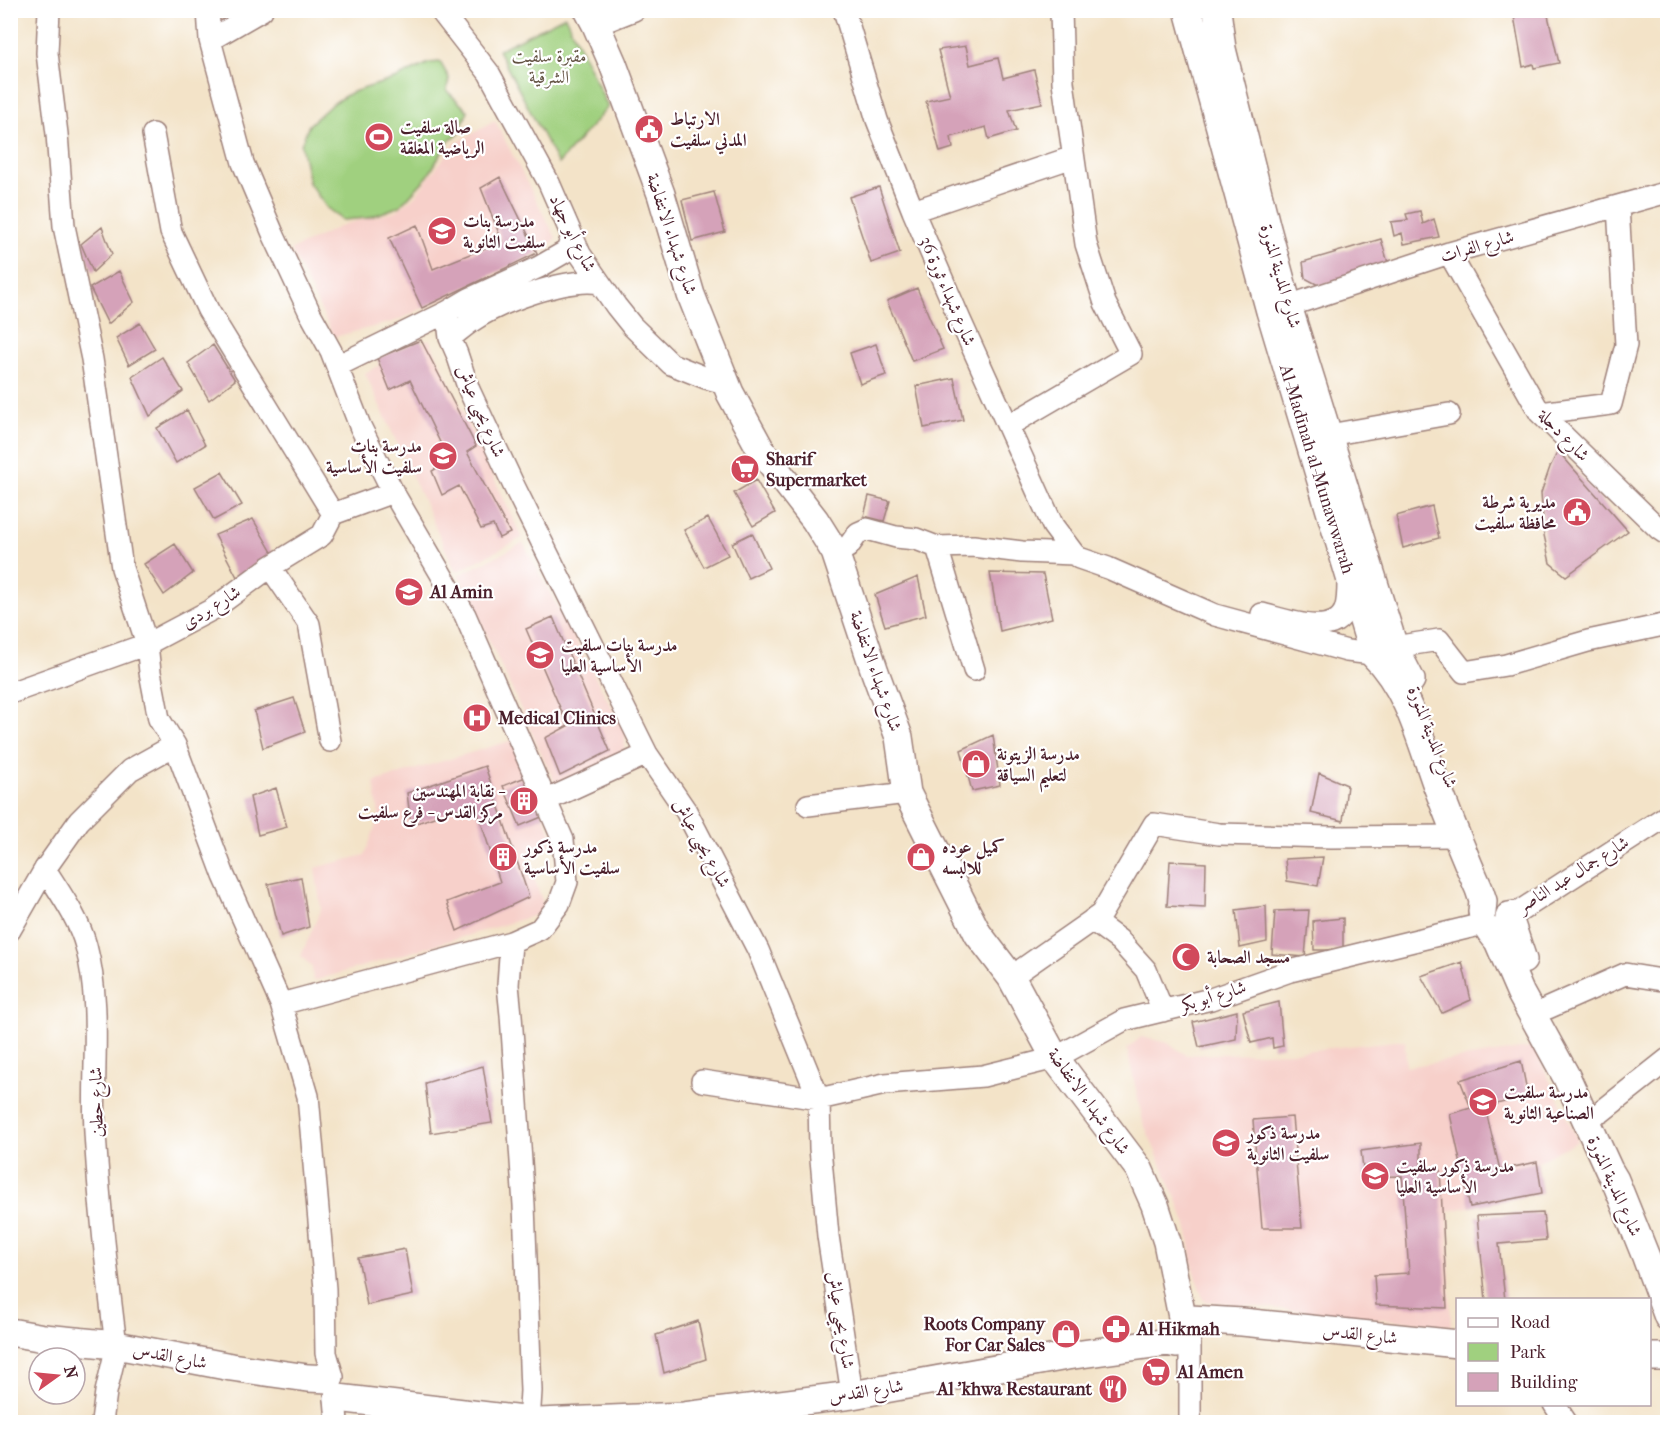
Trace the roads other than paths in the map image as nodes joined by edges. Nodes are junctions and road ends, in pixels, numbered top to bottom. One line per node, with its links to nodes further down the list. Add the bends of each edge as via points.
1 (49, 10): 43 (street, via 47,53 64,226 92,359 122,568)
2 (208, 10): 14 (street)
3 (262, 10): 14 (street)
4 (440, 10): 20 (street, شارع أبو جهاد, via 489,73 549,183)
5 (634, 10): 13 (street)
6 (844, 10): 34 (street, شارع شهداء ثورة 36, via 877,120 913,211)
7 (854, 10): 19 (street, شارع شهداء ثورة 36, via 885,121)
8 (1060, 10): 16 (street, via 1063,82)
9 (1188, 10): 41 (main road, Al-Madīnah al-Munawwarah, via 1267,300)
10 (1198, 10): 11 (main road)
11 (1203, 10)
12 (1217, 10): 23 (main road, شارع المدينة المنورة, via 1222,49)
13 (592, 18): 27 (main road, شارع شهداء الانتفاضة, via 661,194 691,295)
14 (210, 40): 26 (street, via 243,163)
15 (153, 134): 33 (street, via 171,232 208,310)
16 (1073, 157): 19 (street); 30 (street, via 1086,244 1106,303 1131,354)
17 (1668, 192): 18 (street, شارع الفرات)
18 (1618, 206): 21 (street, شارع الفرات); 28 (street, via 1626,345 1611,404)
19 (919, 209): 30 (street, شارع شهداء ثورة 36)
20 (572, 236): 22 (street, شارع أبو جهاد); 24 (street, via 565,252)
21 (1449, 254): 23 (street, شارع الفرات); 28 (street, شارع دجلة)
22 (600, 283): 25 (street, via 559,285 527,296 472,320); 27 (street, شارع أبو جهاد, via 632,326 671,364)
23 (1288, 306): 31 (main road, شارع المدينة المنورة)
24 (438, 316): 25 (street); 26 (street)
25 (450, 338): 49 (street, شارع يحيى عياش, via 514,486)
26 (337, 366): 32 (street, via 360,426)
27 (726, 383): 38 (main road, شارع شهداء الانتفاضة, via 761,450)
28 (1540, 413): 35 (street, شارع دجلة)
29 (1449, 414): 31 (street)
30 (1013, 423): 37 (street, شارع شهداء ثورة 36)
31 (1329, 435): 44 (main road, شارع المدينة المنورة)
32 (393, 492): 33 (street); 51 (street, via 465,615)
33 (333, 514): 40 (street, شارع بردى, via 322,535)
34 (1053, 526): 37 (street, شارع شهداء ثورة 36); 39 (street, via 1052,542)
35 (1668, 535)
36 (937, 547): 38 (street, via 867,529 858,533 848,548); 39 (street); 45 (street)
37 (1077, 551): 39 (street); 41 (street, via 1219,604 1307,625 1324,626 1337,621 1345,611); 44 (street, via 1215,615 1347,651)
38 (835, 552): 50 (main road, شارع شهداء الانتفاضة, via 899,737)
39 (1041, 552)
40 (270, 567): 43 (street, شارع بردى, via 213,609); 47 (street, via 309,624)
41 (1349, 572): 44 (main road, Al-Madīnah al-Munawwarah)
42 (1668, 624): 44 (street, via 1464,672 1439,640)
43 (147, 644): 46 (street, شارع بردى); 48 (street, via 159,719)
44 (1384, 650): 54 (main road, Al-Madīnah al-Munawwarah); 56 (main road, شارع المدينة المنورة, via 1403,662 1428,720 1491,889)
45 (974, 670)
46 (10, 693)
47 (330, 741)
48 (175, 745): 55 (street, via 130,770 78,821); 62 (street, via 224,876)
49 (647, 754): 51 (street); 68 (street, شارع يحيى عياش, via 686,811 758,950)
50 (907, 793): 52 (street); 60 (main road, شارع شهداء الانتفاضة, via 978,934)
51 (547, 800): 59 (street, via 563,840 567,882 559,904 540,929)
52 (808, 805)
53 (1668, 815): 56 (street, شارع جمال عبد الناصر, via 1520,911)
54 (1457, 836): 56 (main road, Al-Madīnah al-Munawwarah, via 1481,895); 57 (street, via 1219,834 1154,824 1101,914)
55 (45, 869): 58 (street); 76 (street, شارع حطين, via 86,945 94,997 95,1129)
56 (1496, 917): 63 (main road, شارع المدينة المنورة, via 1520,952); 64 (street, شارع أبو بكر, via 1290,970 1211,999); 71 (main road, شارع المدينة المنورة, via 1498,941 1615,1180)
57 (1092, 920): 60 (street); 64 (street, via 1119,940 1146,970)
58 (10, 930)
59 (511, 942): 62 (street); 85 (street, via 507,985 524,1205)
60 (1011, 977): 65 (main road, شارع شهداء الانتفاضة)
61 (1668, 981): 63 (street, via 1624,974)
62 (281, 1004): 83 (street, via 308,1096 324,1278 326,1353)
63 (1548, 1008): 69 (main road, شارع المدينة المنورة)
64 (1163, 1011): 65 (street, شارع أبو بكر, via 1124,1020)
65 (1055, 1058): 68 (street, شارع أبو بكر, via 983,1076 885,1084); 72 (main road, شارع شهداء الانتفاضة, via 1139,1169 1167,1242)
66 (1668, 1059): 69 (street)
67 (702, 1081): 68 (street)
68 (819, 1100): 82 (street, شارع يحيى عياش, via 828,1236)
69 (1601, 1112): 70 (main road, شارع المدينة المنورة, via 1631,1173)
70 (1668, 1267)
71 (1668, 1317)
72 (1184, 1331): 74 (main road, شارع القدس, via 1242,1322); 77 (main road, شارع القدس); 82 (main road, شارع القدس); 86 (main road, شارع القدس, via 1172,1342); 88 (street)
73 (10, 1332): 76 (main road, شارع القدس)
74 (1456, 1344)
75 (10, 1345): 76 (main road, شارع القدس)
76 (115, 1352): 83 (main road, شارع القدس, via 308,1378); 87 (street)
77 (1456, 1357)
78 (1651, 1357): 79 (main road)
79 (1668, 1357)
80 (1651, 1370): 81 (main road)
81 (1668, 1370)
82 (850, 1380): 85 (main road, شارع القدس, via 683,1402)
83 (335, 1393): 85 (main road, شارع القدس, via 355,1388); 86 (main road, شارع القدس, via 539,1422)
84 (1555, 1406): 89 (street)
85 (530, 1407)
86 (684, 1419)
87 (102, 1422)
88 (1190, 1422)
89 (1566, 1422)

